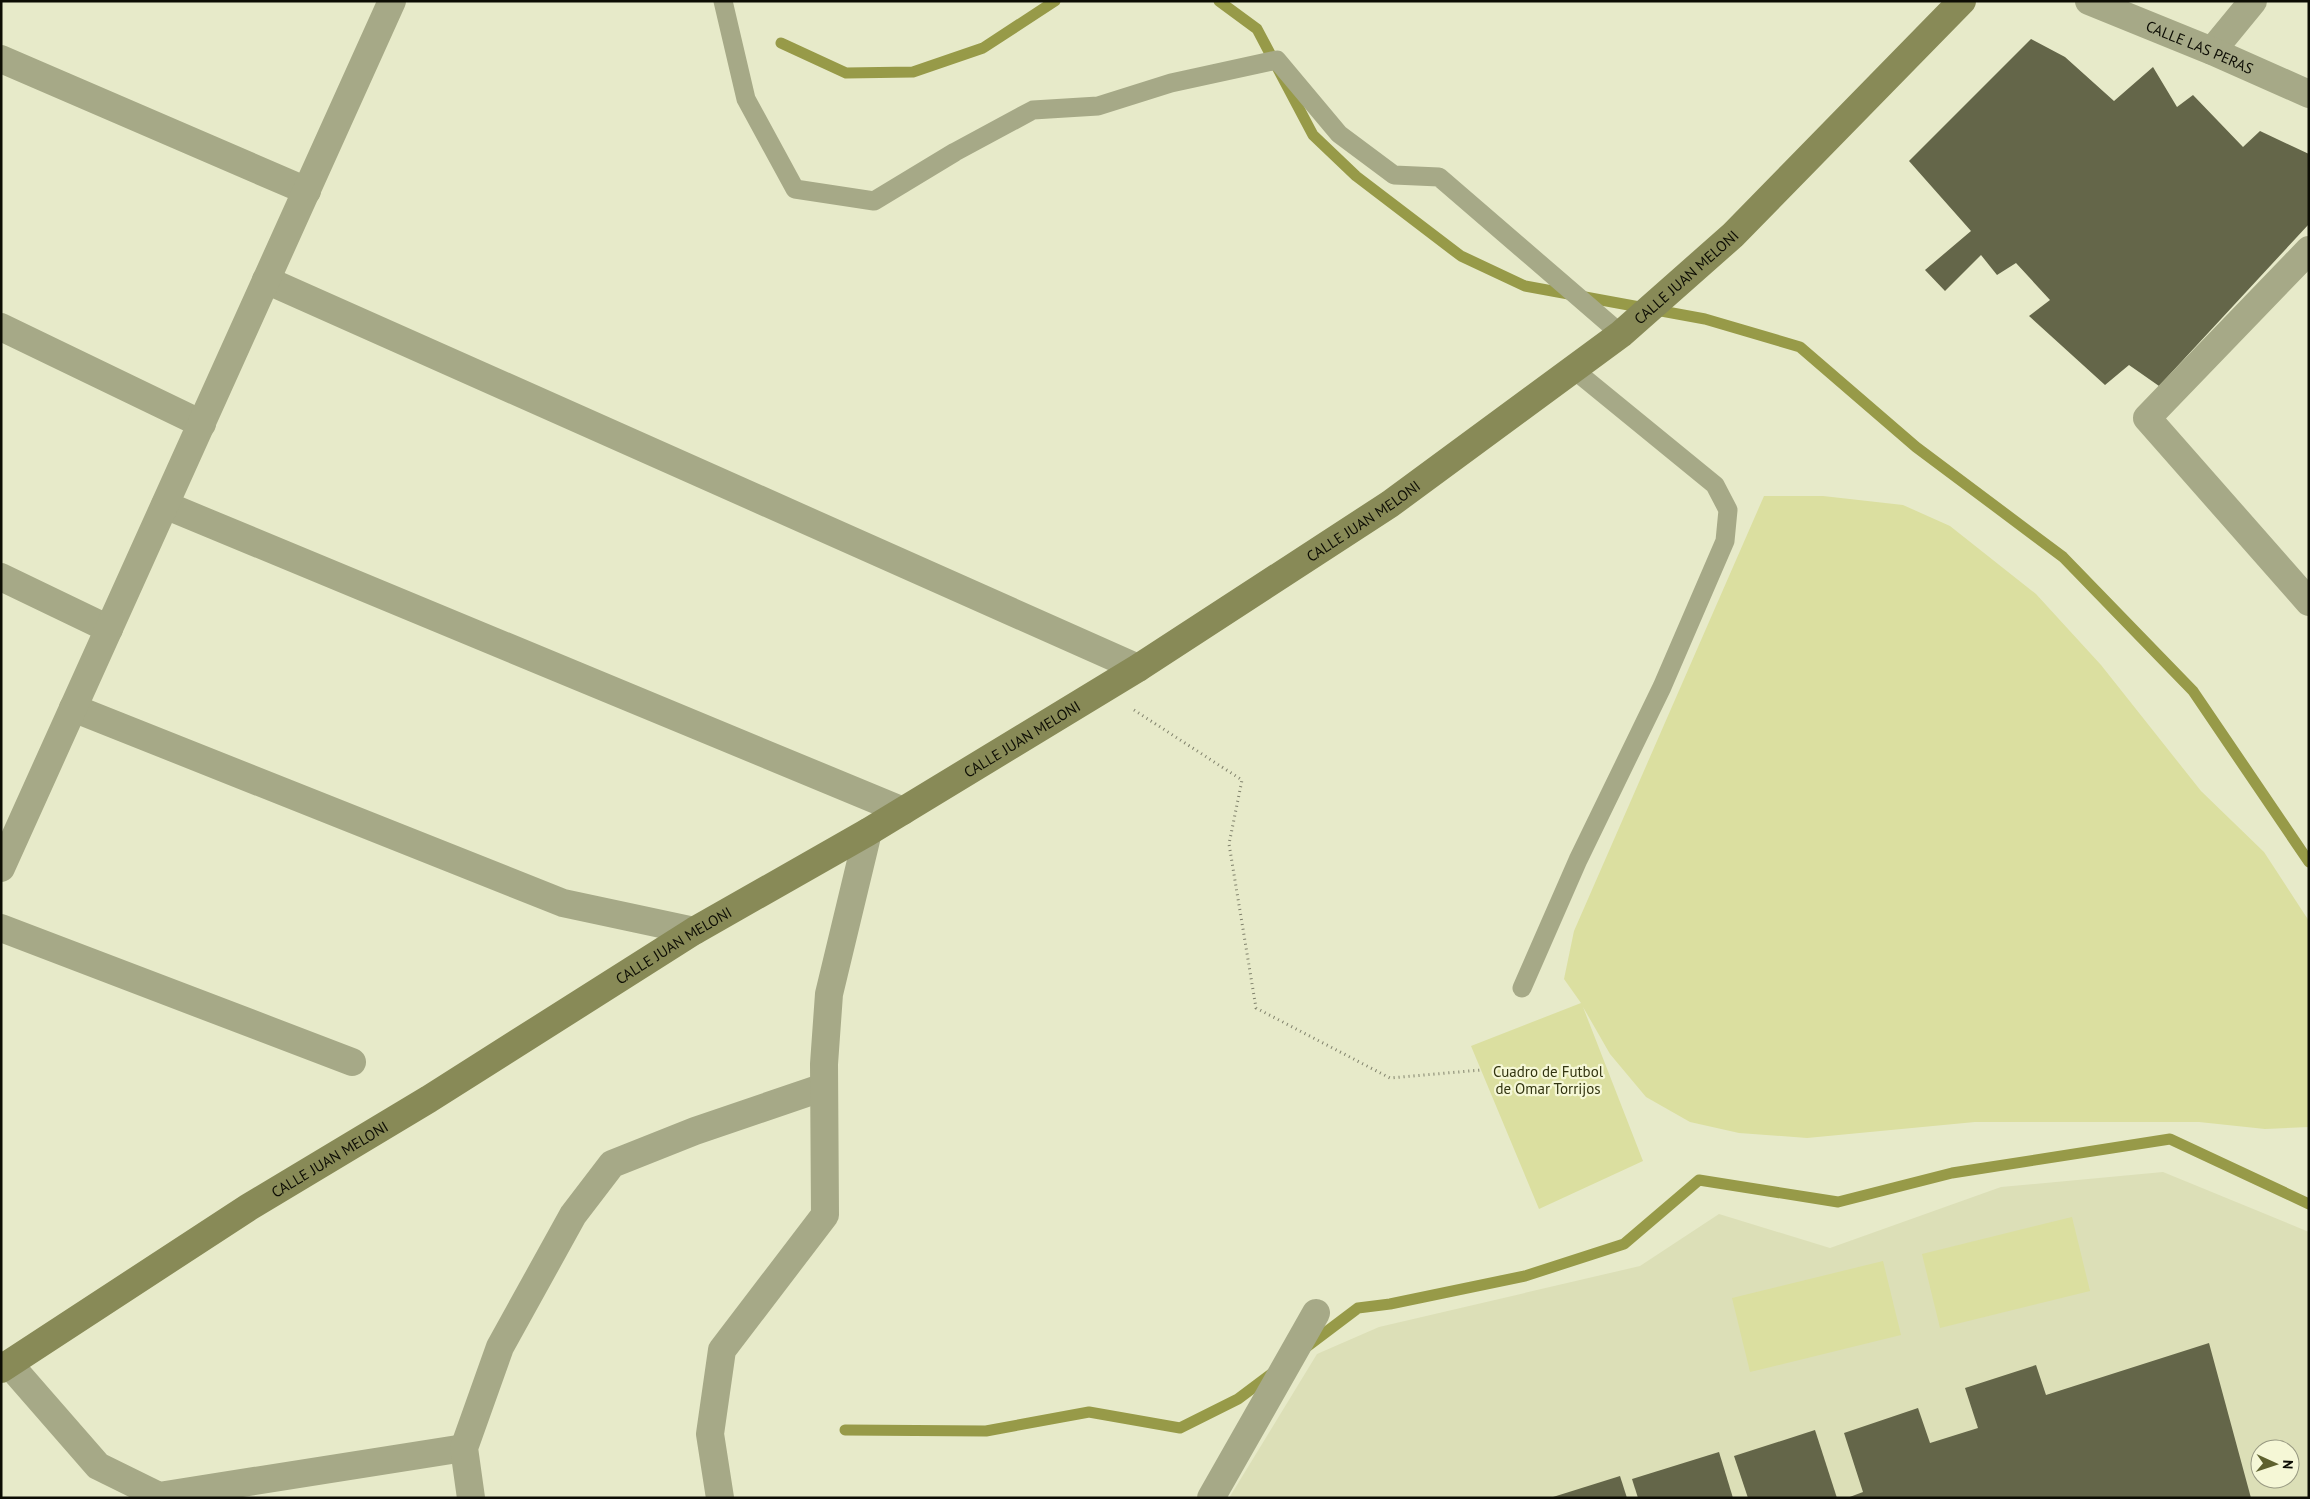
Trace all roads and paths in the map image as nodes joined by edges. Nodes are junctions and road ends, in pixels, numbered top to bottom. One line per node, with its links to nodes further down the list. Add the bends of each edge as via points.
1 (392, 1): 9 (street)
2 (723, 1): 13 (lane, via 746,99 795,189 874,201 955,152 1034,110 1098,106 1171,83 1272,62 1339,134 1394,175 1439,177 1594,311)
3 (1962, 1): 13 (main road, CALLE JUAN MELONI, via 1733,235)
4 (2089, 1): 6 (street, CALLE LAS PERAS)
5 (2253, 1): 6 (street)
6 (2212, 51): 8 (street, CALLE LAS PERAS)
7 (1, 60): 9 (street)
8 (2309, 94)
9 (307, 191): 11 (street)
10 (2309, 250): 18 (street, via 2147,418)
11 (266, 280): 15 (street); 20 (street)
12 (1, 327): 15 (street)
13 (1624, 331): 14 (main road, CALLE JUAN MELONI)
14 (1573, 369): 20 (main road, CALLE JUAN MELONI, via 1390,504); 28 (lane, via 1715,485 1728,510 1725,541 1662,687 1578,860)
15 (202, 424): 16 (street)
16 (165, 505): 19 (street); 23 (street)
17 (1, 577): 19 (street)
18 (2308, 598)
19 (109, 629): 22 (street)
20 (1138, 668): 21 (main road, CALLE JUAN MELONI)
21 (1102, 690): 23 (main road, CALLE JUAN MELONI); 30 (path, via 1242,780 1229,844 1256,1008 1390,1078)
22 (74, 708): 25 (street); 27 (street, via 563,903)
23 (903, 810): 24 (main road, CALLE JUAN MELONI)
24 (868, 832): 27 (main road, CALLE JUAN MELONI); 31 (street, via 829,994)
25 (4, 853)
26 (1, 928): 29 (street)
27 (694, 931): 33 (main road, CALLE JUAN MELONI, via 429,1099 249,1208)
28 (1522, 988)
29 (352, 1062)
30 (1481, 1070)
31 (824, 1087): 34 (street, via 695,1131 612,1164 574,1215 500,1347); 36 (street, via 825,1215 722,1350 710,1434)
32 (1310, 1322): 37 (street)
33 (5, 1366): 34 (street, via 98,1466 158,1496)
34 (464, 1448): 35 (street)
35 (471, 1498)
36 (720, 1498)
37 (1211, 1498)

